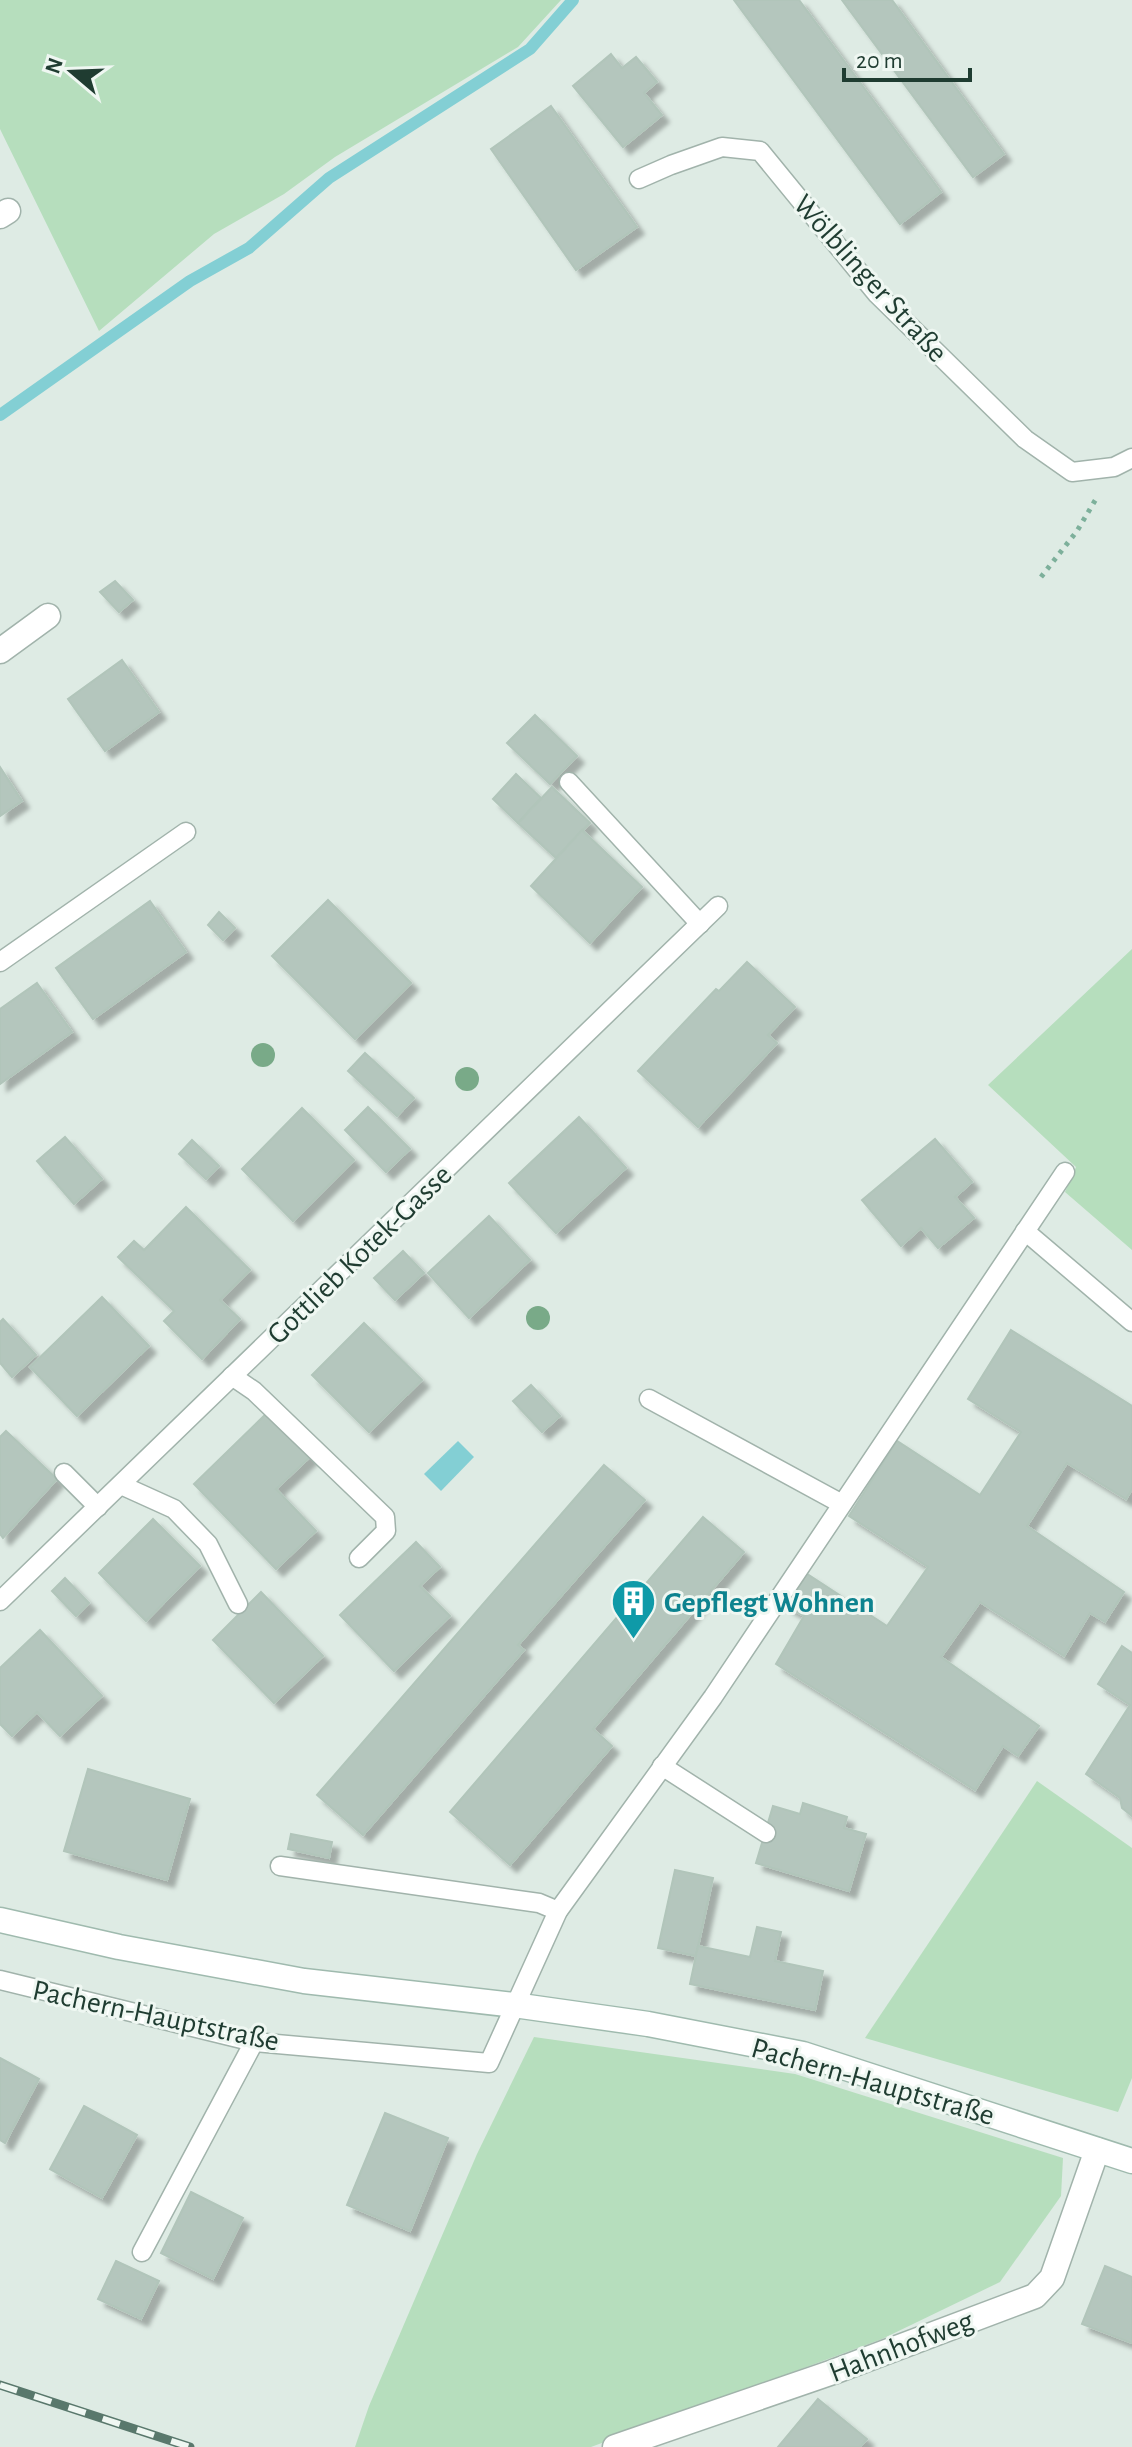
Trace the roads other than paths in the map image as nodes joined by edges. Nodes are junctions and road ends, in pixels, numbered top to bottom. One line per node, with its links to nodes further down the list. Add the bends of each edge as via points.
1 (639, 179): 2 (lane, Wölblinger Straße, via 722,147 760,151 877,294 1025,439 1072,472 1114,467)
2 (1132, 458)
3 (48, 616): 4 (main road)
4 (0, 651)
5 (569, 782): 8 (lane)
6 (186, 832): 9 (lane)
7 (718, 906): 8 (lane, Gottlieb Kotek-Gasse)
8 (700, 924): 13 (lane, Gottlieb Kotek-Gasse)
9 (0, 962)
10 (1065, 1172): 11 (lane)
11 (1025, 1231): 12 (lane); 17 (lane)
12 (1132, 1322)
13 (232, 1376): 16 (lane, Gottlieb Kotek-Gasse); 19 (lane, via 385,1517 386,1531)
14 (649, 1399): 17 (lane)
15 (64, 1473): 18 (lane)
16 (121, 1485): 18 (lane, Gottlieb Kotek-Gasse); 21 (lane, via 174,1509 208,1544)
17 (842, 1504): 22 (lane)
18 (98, 1507): 20 (lane, Gottlieb Kotek-Gasse)
19 (359, 1558)
20 (0, 1601)
21 (238, 1604)
22 (662, 1766): 23 (lane); 25 (lane)
23 (766, 1833)
24 (280, 1866): 25 (lane, via 539,1903)
25 (558, 1911): 28 (lane)
26 (0, 1920): 28 (main road, Pachern-Hauptstraße, via 304,1981)
27 (0, 1980): 29 (lane, Pachern-Hauptstraße)
28 (514, 2005): 29 (lane, Pachern-Hauptstraße, via 489,2063); 30 (main road, Pachern-Hauptstraße, via 803,2054)
29 (254, 2042): 32 (lane)
30 (1097, 2150): 31 (main road, Pachern-Hauptstraße); 33 (main road, Hahnhofweg, via 1052,2278 1035,2296)
31 (1132, 2161)
32 (142, 2252)
33 (615, 2447)

